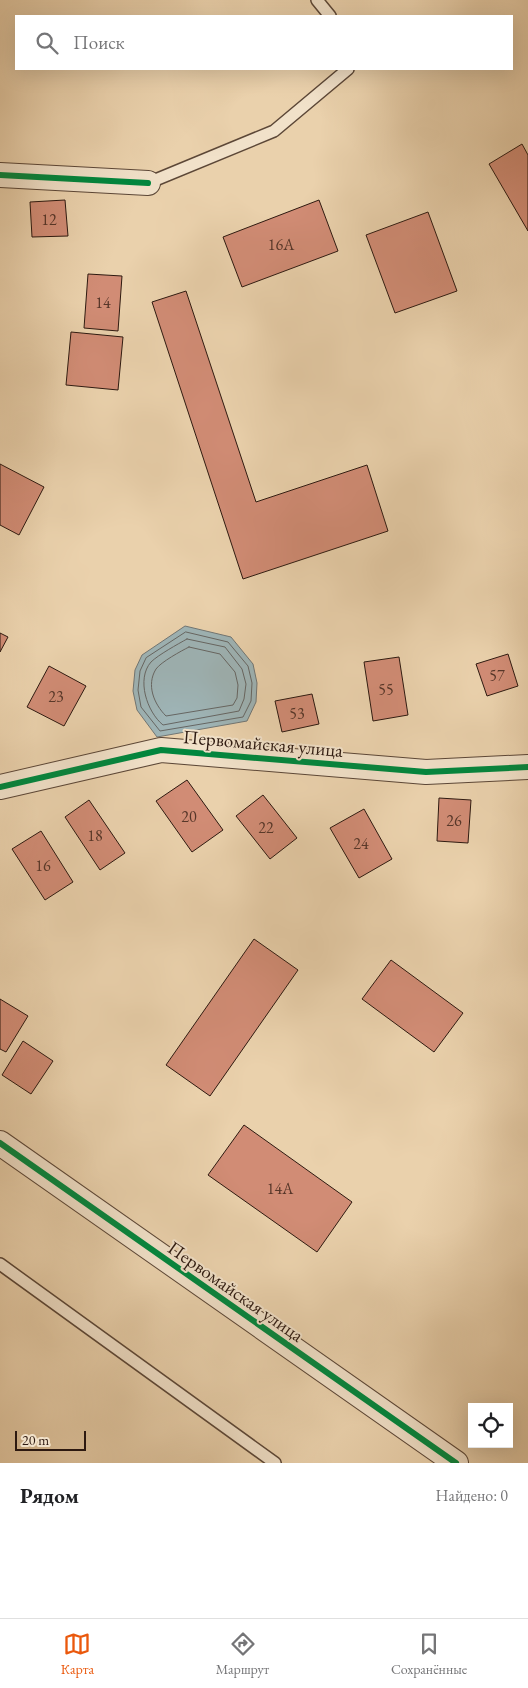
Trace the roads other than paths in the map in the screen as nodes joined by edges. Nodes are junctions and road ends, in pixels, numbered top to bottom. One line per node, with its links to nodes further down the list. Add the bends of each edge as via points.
1 (317, 0): 2 (lane)
2 (329, 15)
3 (347, 70): 5 (lane, via 274,132)
4 (0, 175): 5 (street)
5 (148, 183)
6 (528, 767): 7 (street, Первомайская улица, via 426,772 161,750)
7 (0, 786)
8 (0, 1142): 11 (street, Первомайская улица)
9 (0, 1264): 10 (lane)
10 (275, 1463)
11 (456, 1463)

